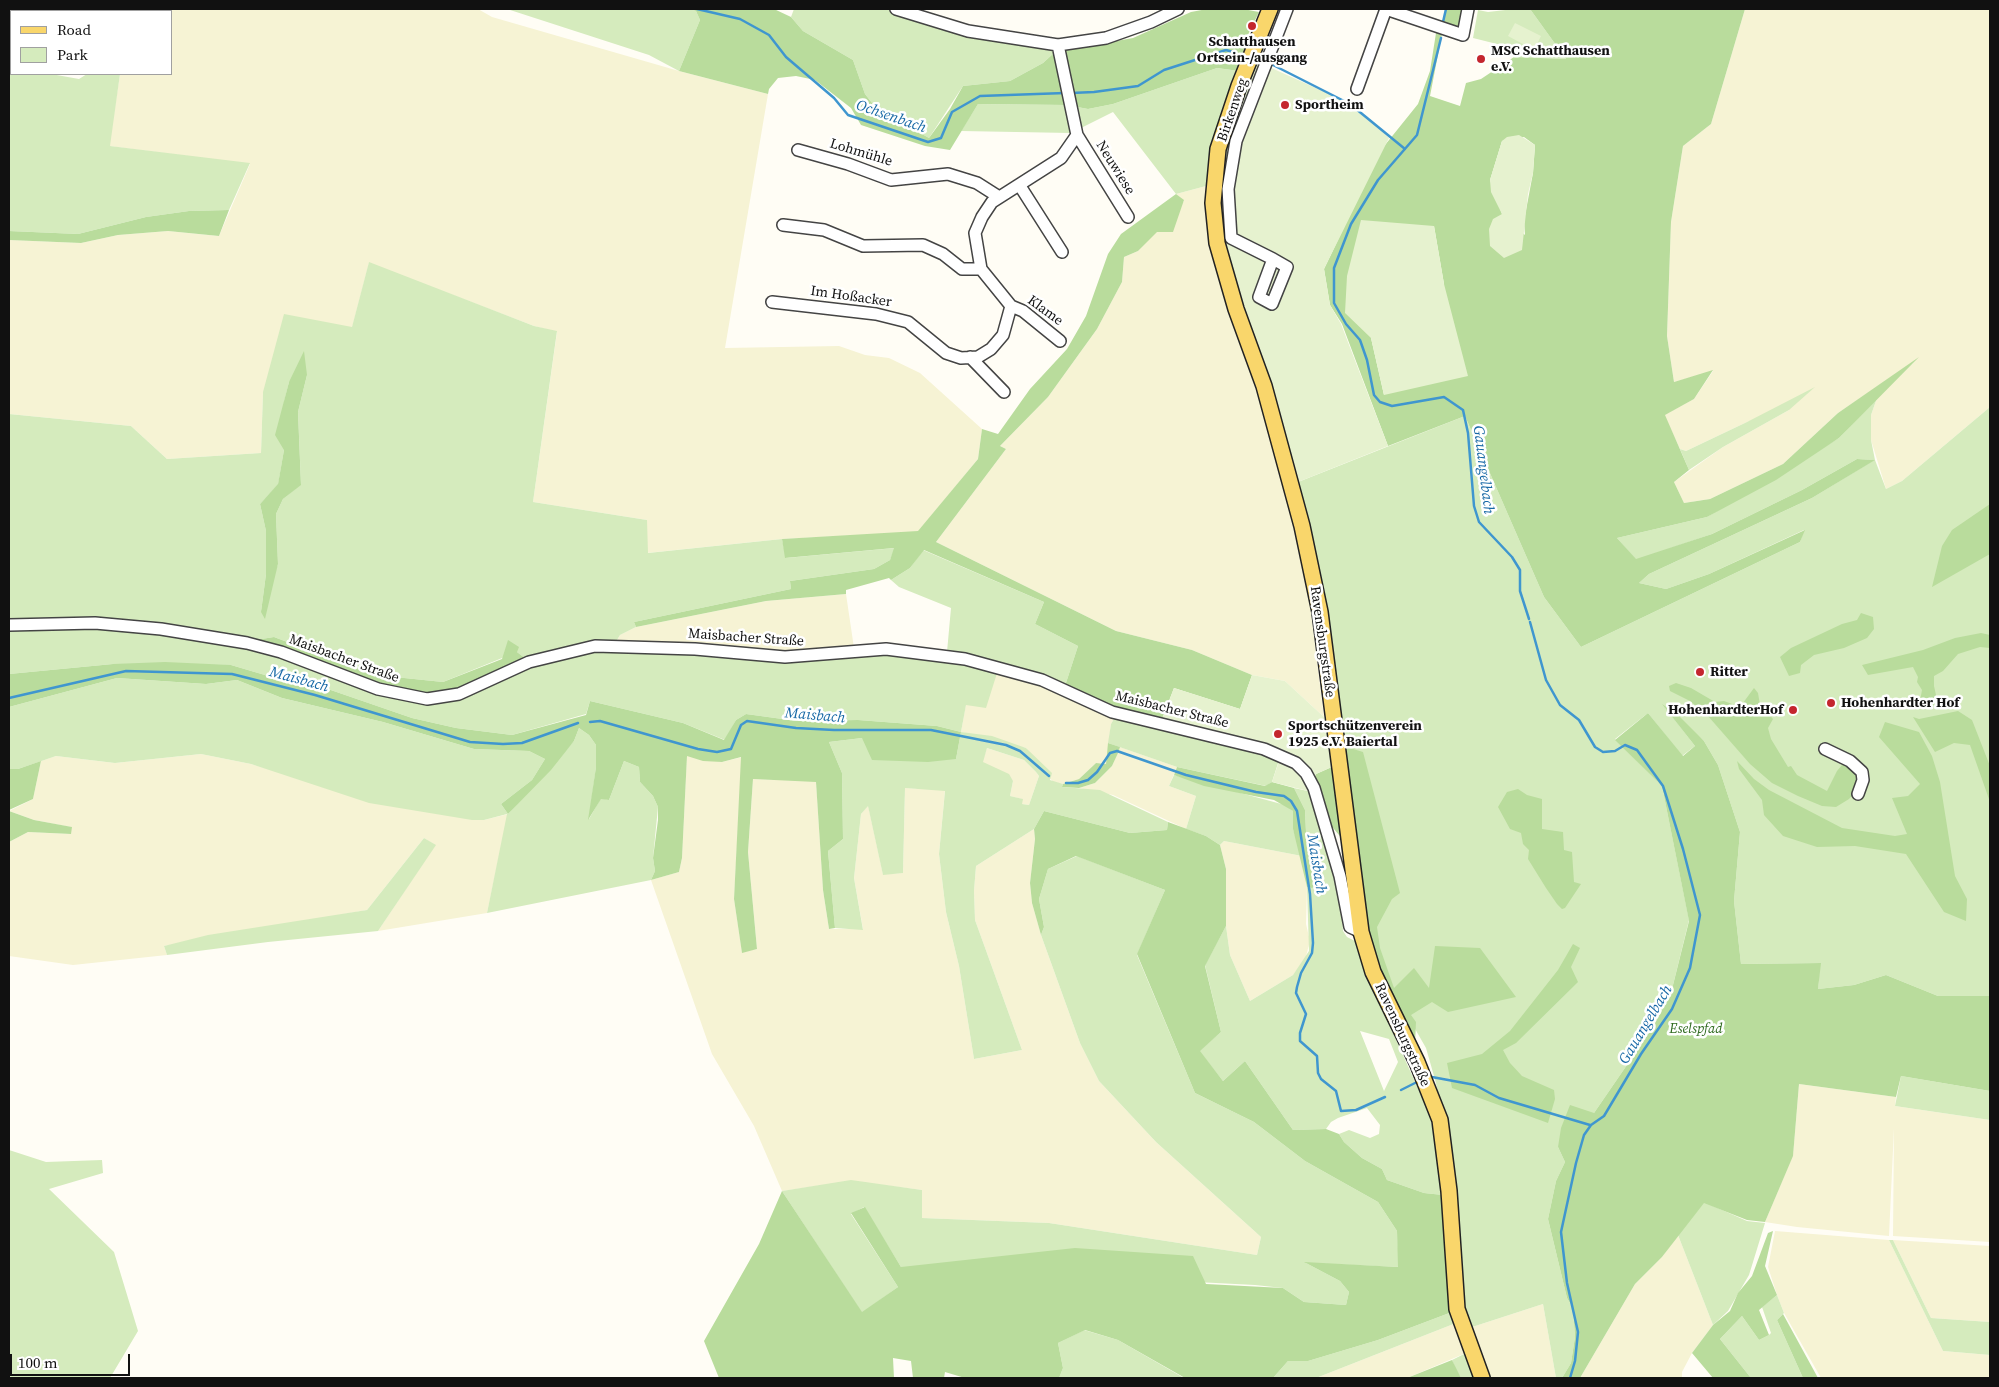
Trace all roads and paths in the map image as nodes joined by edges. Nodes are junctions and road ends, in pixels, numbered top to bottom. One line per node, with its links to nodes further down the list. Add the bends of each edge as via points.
1 (896, 9): 7 (street, via 968,30)
2 (1178, 9): 7 (street, via 1106,38)
3 (1270, 9): 26 (main road, Ravensburgstraße, via 1218,149 1213,203 1217,243 1233,301 1278,432 1314,580)
4 (1287, 9): 16 (street, Birkenweg, via 1236,141 1228,188 1231,238)
5 (1386, 9): 6 (street, via 1463,35); 8 (street)
6 (1468, 9)
7 (1058, 45): 9 (street)
8 (1357, 89)
9 (1077, 135): 11 (street, via 1061,158); 13 (street, Neuwiese)
10 (798, 150): 12 (street, Lohmühle, via 890,180 948,174 977,183)
11 (1020, 186): 12 (street); 15 (street)
12 (1000, 197): 17 (street, via 982,217 975,233)
13 (1128, 217)
14 (783, 225): 17 (street, via 824,230 863,246 923,245 943,254 962,270)
15 (1062, 252)
16 (1273, 259)
17 (981, 269): 19 (street)
18 (772, 302): 21 (street, Im Hoßacker, via 876,314 908,322 946,352)
19 (1011, 306): 20 (street, Klame, via 1023,311); 21 (street, via 1003,335 991,349)
20 (1060, 341)
21 (970, 358): 22 (street)
22 (1004, 392)
23 (9, 626): 26 (street, Maisbacher Straße, via 96,623 161,629 247,643 280,652 370,687 426,699 459,694 529,662 596,646 701,649 785,657 886,649 965,659 1042,680 1112,712 1264,748 1296,763 1314,788 1340,876 1350,927)
24 (1825, 749): 25 (street, via 1850,760 1862,772)
25 (1858, 794)
26 (1361, 932): 27 (main road, Ravensburgstraße, via 1373,972 1417,1062 1440,1120 1449,1191 1457,1309)
27 (1482, 1378)

